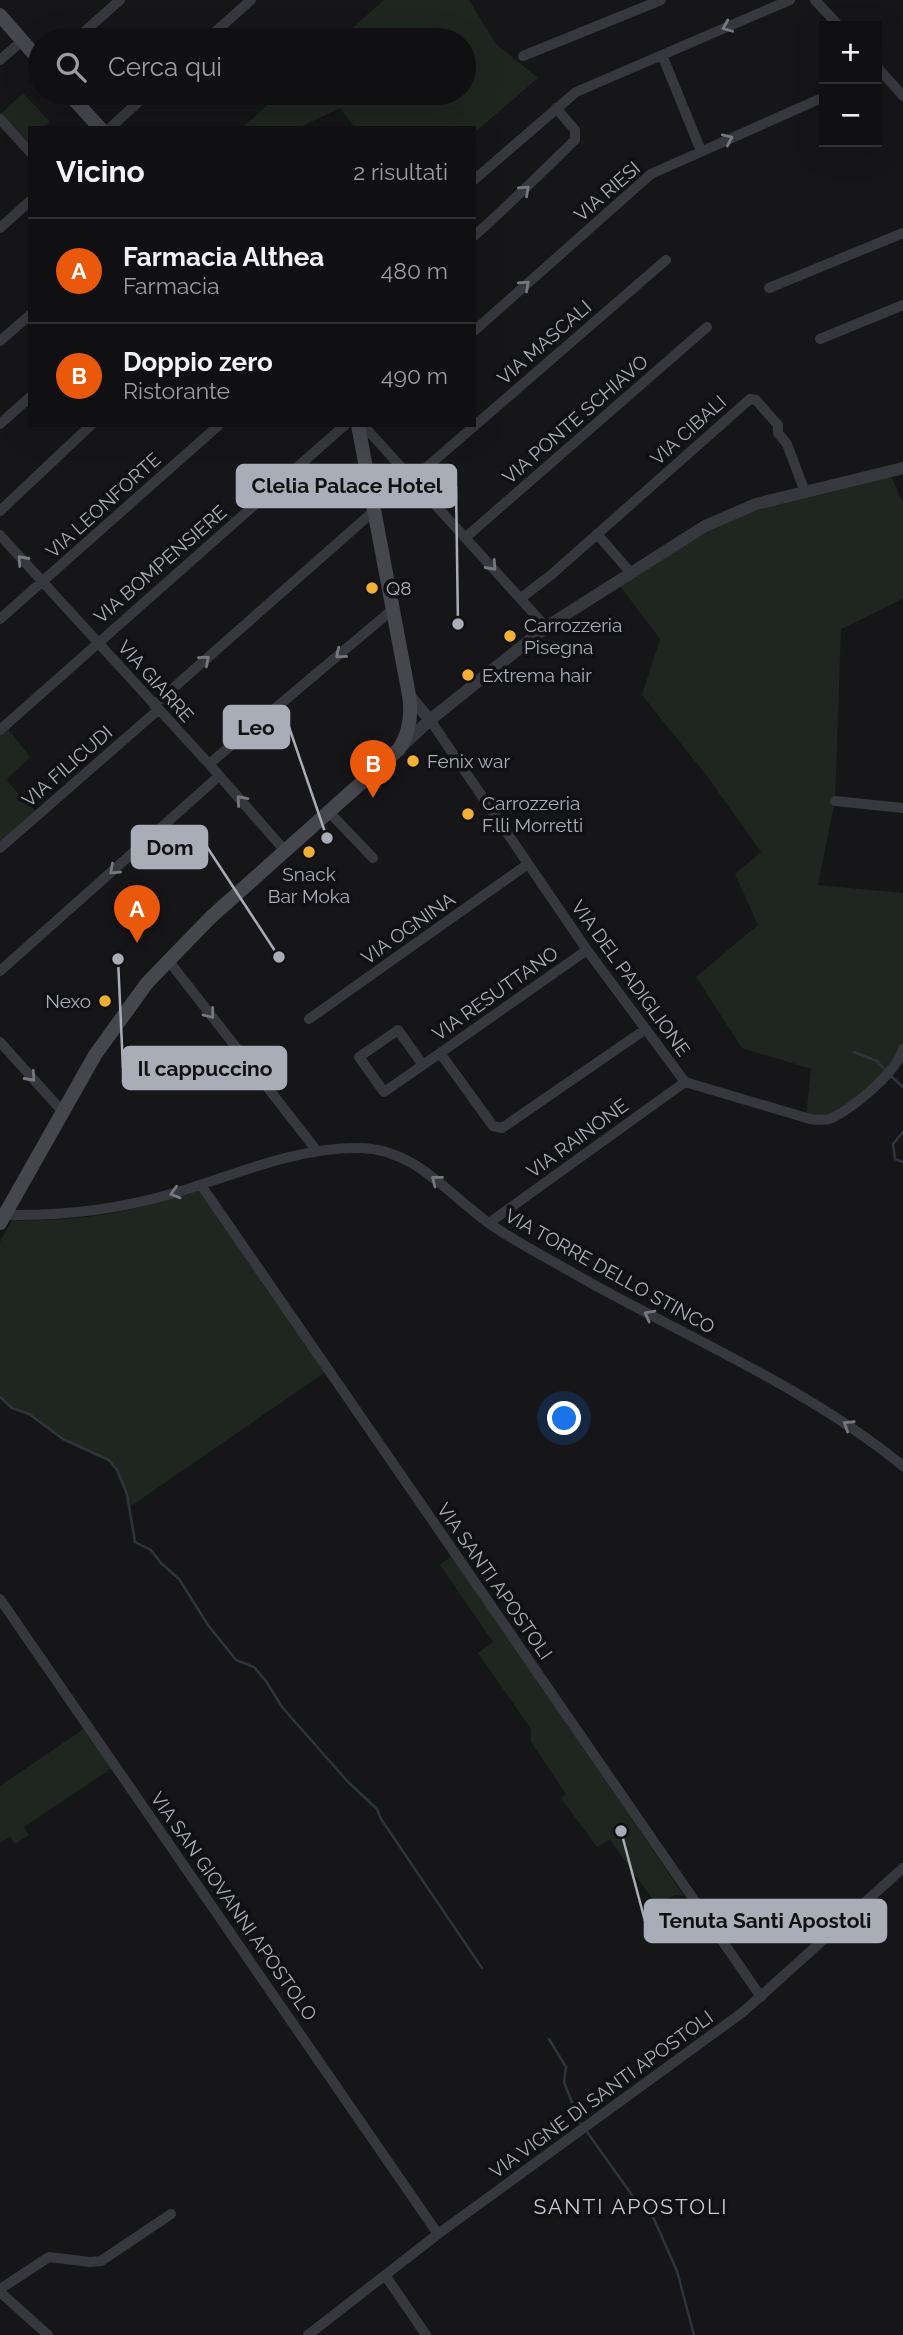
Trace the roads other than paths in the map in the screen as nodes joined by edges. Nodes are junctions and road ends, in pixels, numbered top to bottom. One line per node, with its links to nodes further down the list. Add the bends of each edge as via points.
1 (120, 0): 8 (street)
2 (251, 0): 9 (street)
3 (661, 0): 13 (street)
4 (790, 0): 12 (street, one-way to 12)
5 (815, 0): 7 (street)
6 (0, 15): 10 (main road)
7 (834, 21)
8 (88, 28)
9 (220, 28)
10 (22, 41): 11 (main road); 14 (street)
11 (28, 48)
12 (662, 55): 20 (street, via 576,92); 25 (street)
13 (523, 56)
14 (0, 60)
15 (882, 75): 16 (street)
16 (903, 96)
17 (819, 99): 25 (street, VIA RIESI, one-way to 17)
18 (79, 105): 22 (main road)
19 (135, 105): 23 (street)
20 (556, 108): 26 (street); 30 (street, one-way to 20, via 575,140 575,130)
21 (0, 119): 24 (street)
22 (98, 126)
23 (112, 126)
24 (28, 150)
25 (701, 151): 36 (street, VIA RIESI, one-way to 25, via 650,174)
26 (476, 178)
27 (28, 203): 28 (street)
28 (0, 228)
29 (903, 233): 32 (street)
30 (476, 234)
31 (666, 260): 41 (street, VIA MASCALI)
32 (769, 288)
33 (903, 305): 37 (street)
34 (28, 317): 38 (street)
35 (707, 327): 54 (street, VIA PONTE SCHIAVO)
36 (476, 329)
37 (820, 339)
38 (0, 341)
39 (28, 399): 40 (street)
40 (0, 424)
41 (476, 424)
42 (89, 427): 51 (street)
43 (217, 427): 56 (street, VIA LEONFORTE)
44 (343, 427): 61 (street, VIA BOMPENSIERE)
45 (362, 427): 48 (street); 50 (main road)
46 (473, 427): 48 (street, VIA MASCALI)
47 (903, 468): 49 (street)
48 (413, 479): 54 (street)
49 (805, 492): 52 (street, VIA CIBALI, via 778,425 750,399); 55 (street, via 722,517)
50 (375, 510): 58 (main road); 63 (street, VIA FILICUDI, one-way to 50)
51 (0, 511)
52 (597, 534): 55 (street); 57 (street, VIA CIBALI)
53 (0, 535): 56 (street, VIA GIARRE, one-way to 53)
54 (466, 537): 57 (street, one-way to 57)
55 (631, 573): 60 (street)
56 (42, 582): 59 (street, VIA LEONFORTE); 61 (street, VIA GIARRE)
57 (521, 598): 60 (street)
58 (392, 610): 62 (main road); 68 (street, one-way to 68)
59 (0, 619)
60 (546, 627): 65 (street)
61 (97, 643): 63 (street, VIA GIARRE); 66 (street, VIA BOMPENSIERE)
62 (409, 695): 64 (main road); 65 (street)
63 (156, 707): 68 (street, VIA GIARRE); 73 (street, VIA FILICUDI)
64 (410, 720): 65 (street, via 420,716); 67 (main road)
65 (430, 720): 67 (street); 76 (street, VIA DEL PADIGLIONE)
66 (0, 730)
67 (399, 749): 72 (main road)
68 (209, 764): 69 (street, VIA GIARRE)
69 (219, 776): 74 (street, VIA GIARRE, one-way to 69); 79 (street, one-way to 79)
70 (835, 801): 71 (street)
71 (903, 808)
72 (330, 813): 74 (main road); 75 (street)
73 (0, 848)
74 (286, 852): 78 (main road)
75 (373, 858)
76 (528, 864): 77 (street, VIA DEL PADIGLIONE); 80 (street, VIA OGNINA)
77 (587, 950): 81 (street, VIA DEL PADIGLIONE); 84 (street, VIA RESUTTANO)
78 (168, 960): 87 (main road, via 115,1025); 88 (street, one-way to 88)
79 (0, 971)
80 (309, 1020)
81 (646, 1029): 84 (street, via 502,1128 494,1126); 86 (street, VIA DEL PADIGLIONE)
82 (0, 1042): 87 (street, one-way to 87)
83 (903, 1049): 86 (street, VIA DEL PADIGLIONE, via 892,1071 826,1119 812,1119)
84 (440, 1053): 85 (street, VIA RESUTTANO)
85 (423, 1065): 85 (street, VIA RESUTTANO, via 398,1030 359,1057 384,1092)
86 (685, 1082): 91 (street, VIA RAINONE)
87 (62, 1111): 90 (main road)
88 (317, 1151): 89 (street, VIA TORRE DELLO STINCO); 91 (street, VIA TORRE DELLO STINCO, one-way to 88, via 397,1154 366,1148)
89 (201, 1185): 90 (street, VIA TORRE DELLO STINCO, one-way to 90, via 103,1210); 95 (street, VIA SANTI APOSTOLI)
90 (2, 1219)
91 (489, 1223): 92 (street, VIA TORRE DELLO STINCO, one-way to 91, via 805,1398 626,1303)
92 (903, 1465)
93 (0, 1599): 97 (street, VIA SAN GIOVANNI APOSTOLO)
94 (903, 1868): 95 (street, VIA VIGNE DI SANTI APOSTOLI)
95 (761, 1997): 97 (street, VIA VIGNE DI SANTI APOSTOLI)
96 (171, 2214): 99 (street, via 104,2260 47,2258)
97 (438, 2234): 98 (street, VIA VIGNE DI SANTI APOSTOLI)
98 (385, 2275): 101 (street, VIA VIGNE DI SANTI APOSTOLI); 102 (street)
99 (0, 2291): 100 (street)
100 (48, 2335)
101 (308, 2335)
102 (426, 2335)

